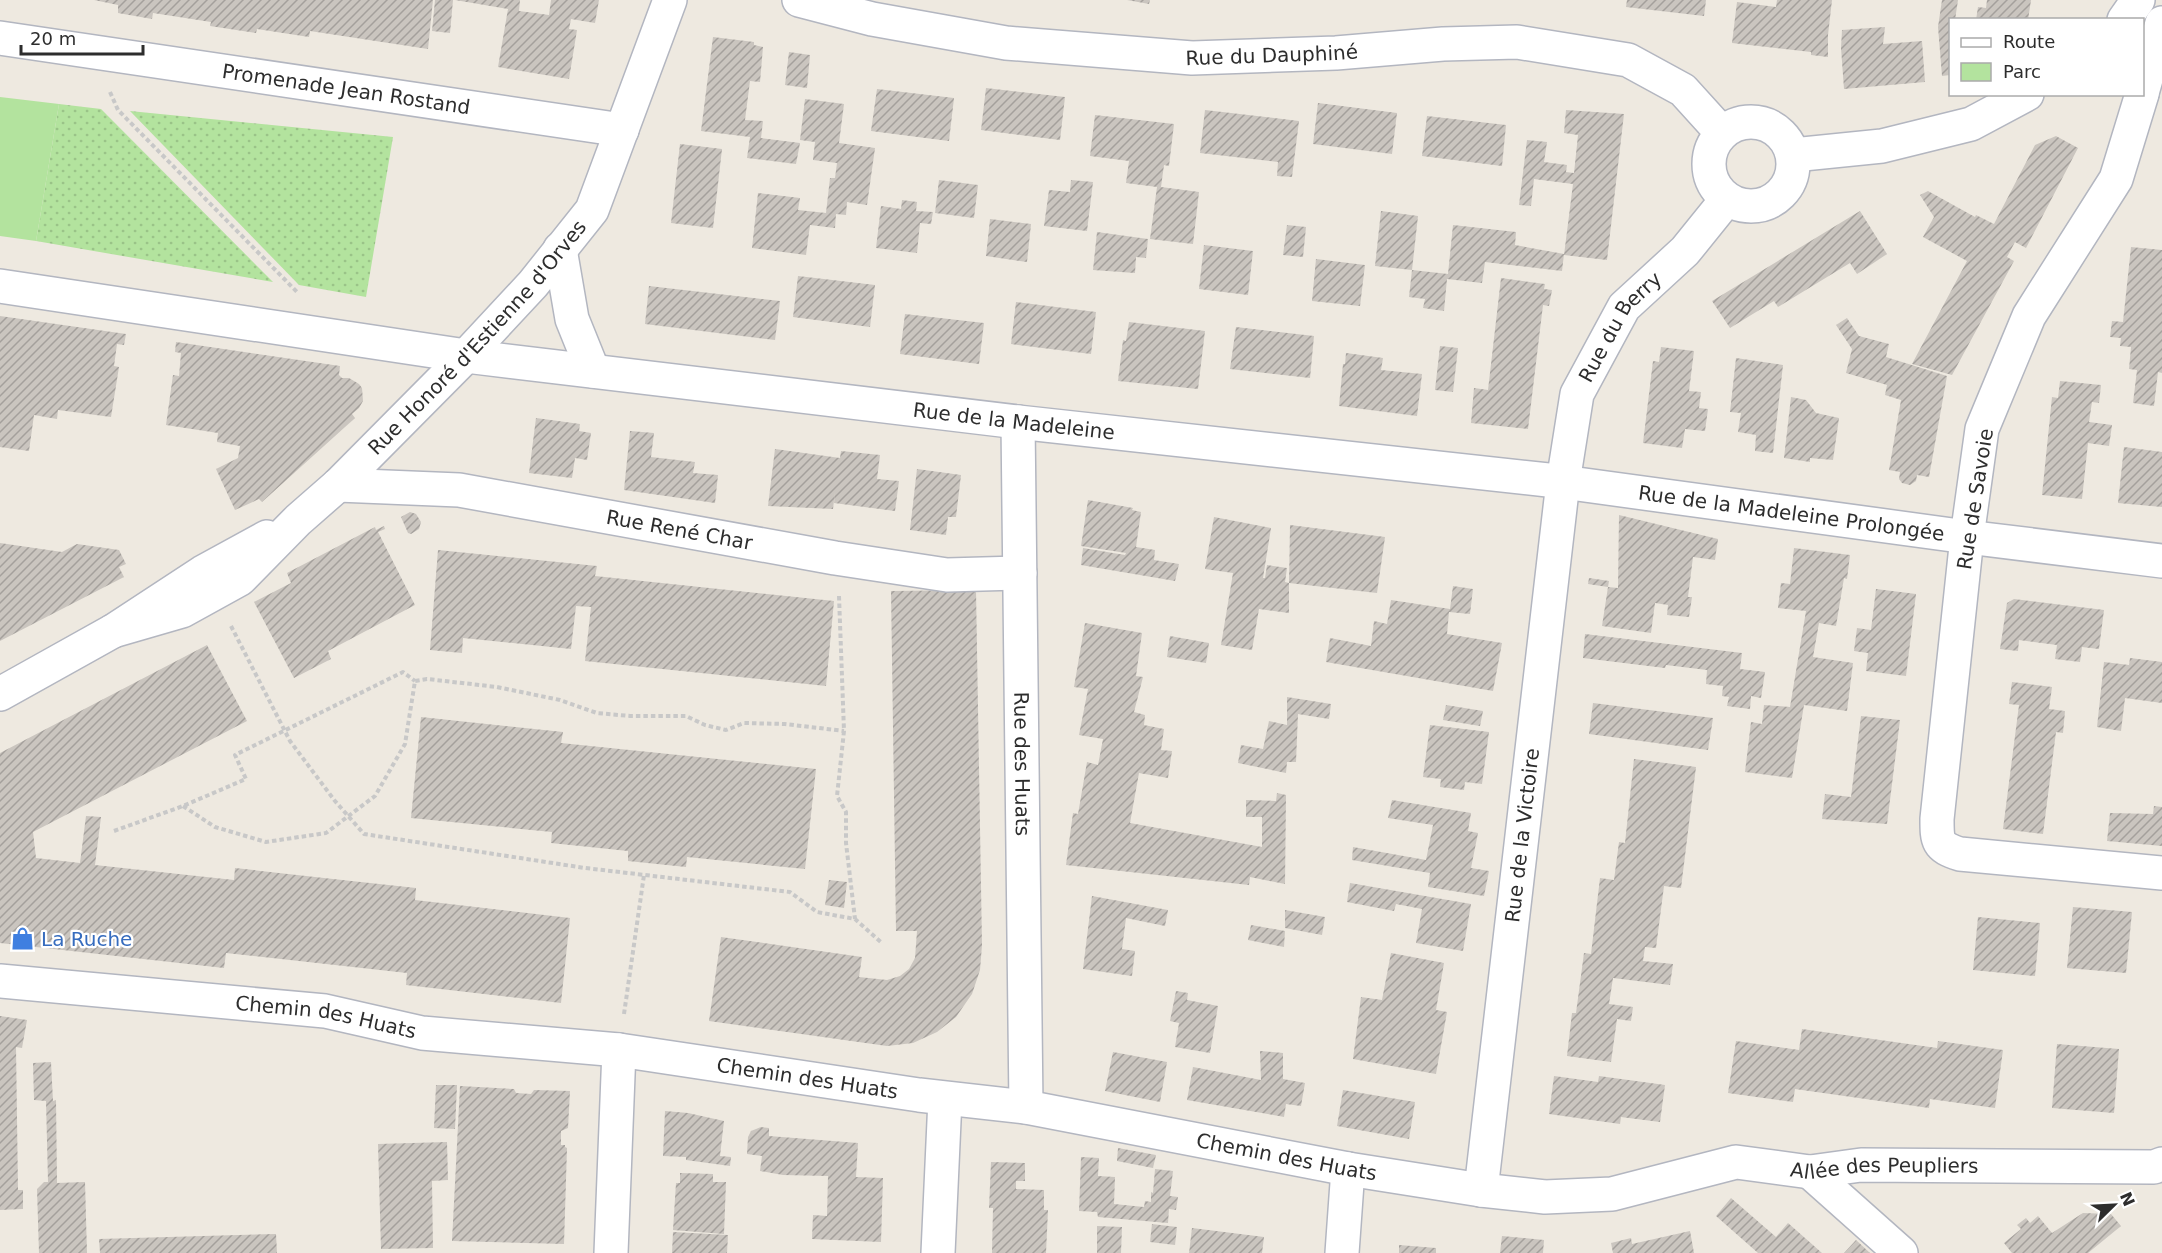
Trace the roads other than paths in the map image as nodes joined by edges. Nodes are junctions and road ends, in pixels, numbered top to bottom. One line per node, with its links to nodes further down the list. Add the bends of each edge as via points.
1 (670, 0): 10 (street, Rue Honoré d'Estienne d'Orves)
2 (799, 0): 11 (street, Rue du Dauphiné, via 872,19 1006,43 1192,58 1517,42 1628,60 1683,90)
3 (2138, 0): 4 (street)
4 (2125, 18)
5 (2162, 23): 7 (street, Rue de Savoie)
6 (0, 38): 10 (street, Promenade Jean Rostand)
7 (2144, 87)
8 (2023, 96): 12 (street, via 1971,123 1882,146)
9 (2141, 96): 22 (street, Rue de Savoie, via 2116,179 2029,316 1982,429)
10 (622, 130): 14 (street, Rue Honoré d'Estienne d'Orves, via 592,210)
11 (1722, 133): 12 (street, via 1749,121 1764,123 1787,141); 13 (street, via 1713,145 1710,176)
12 (1793, 155): 13 (street, via 1790,183 1769,203 1754,207)
13 (1727, 199): 19 (street, Rue du Berry, via 1685,251 1624,307 1577,394)
14 (560, 249): 16 (street, Rue Honoré d'Estienne d'Orves); 17 (street, via 572,319)
15 (0, 286): 16 (street)
16 (466, 356): 17 (street, Rue de la Madeleine); 20 (street, Rue Honoré d'Estienne d'Orves)
17 (593, 371): 18 (street, Rue de la Madeleine)
18 (1018, 422): 19 (street, Rue de la Madeleine); 24 (street, Rue des Huats)
19 (1563, 482): 22 (street, Rue de la Madeleine Prolongée); 35 (street, Rue de la Victoire)
20 (338, 484): 21 (street, Rue Honoré d'Estienne d'Orves); 24 (street, Rue René Char, via 459,489 947,575)
21 (298, 520): 25 (street, Rue Honoré d'Estienne d'Orves, via 203,572); 25 (street, Rue Honoré d'Estienne d'Orves, via 240,579 182,611)
22 (1967, 537): 23 (street, Rue de la Madeleine Prolongée); 27 (street, Rue de Savoie, via 1937,838 1945,849 1960,854)
23 (2162, 561)
24 (1020, 573): 31 (street, Rue des Huats)
25 (113, 631): 26 (street, Rue Honoré d'Estienne d'Orves)
26 (0, 694)
27 (2162, 873)
28 (0, 981): 29 (street, Chemin des Huats, via 325,1011 422,1033)
29 (619, 1050): 30 (street, Chemin des Huats); 37 (street)
30 (945, 1099): 31 (street, Chemin des Huats); 38 (street)
31 (1026, 1107): 33 (street, Chemin des Huats)
32 (2162, 1164): 34 (street, Allée des Peupliers, via 1861,1165)
33 (1348, 1169): 35 (street, Chemin des Huats); 39 (street)
34 (1810, 1172): 36 (street, Allée des Peupliers, via 1736,1162); 40 (street)
35 (1481, 1190): 36 (street, Chemin des Huats, via 1545,1197)
36 (1612, 1194)
37 (611, 1253)
38 (938, 1253)
39 (1342, 1253)
40 (1901, 1253)

